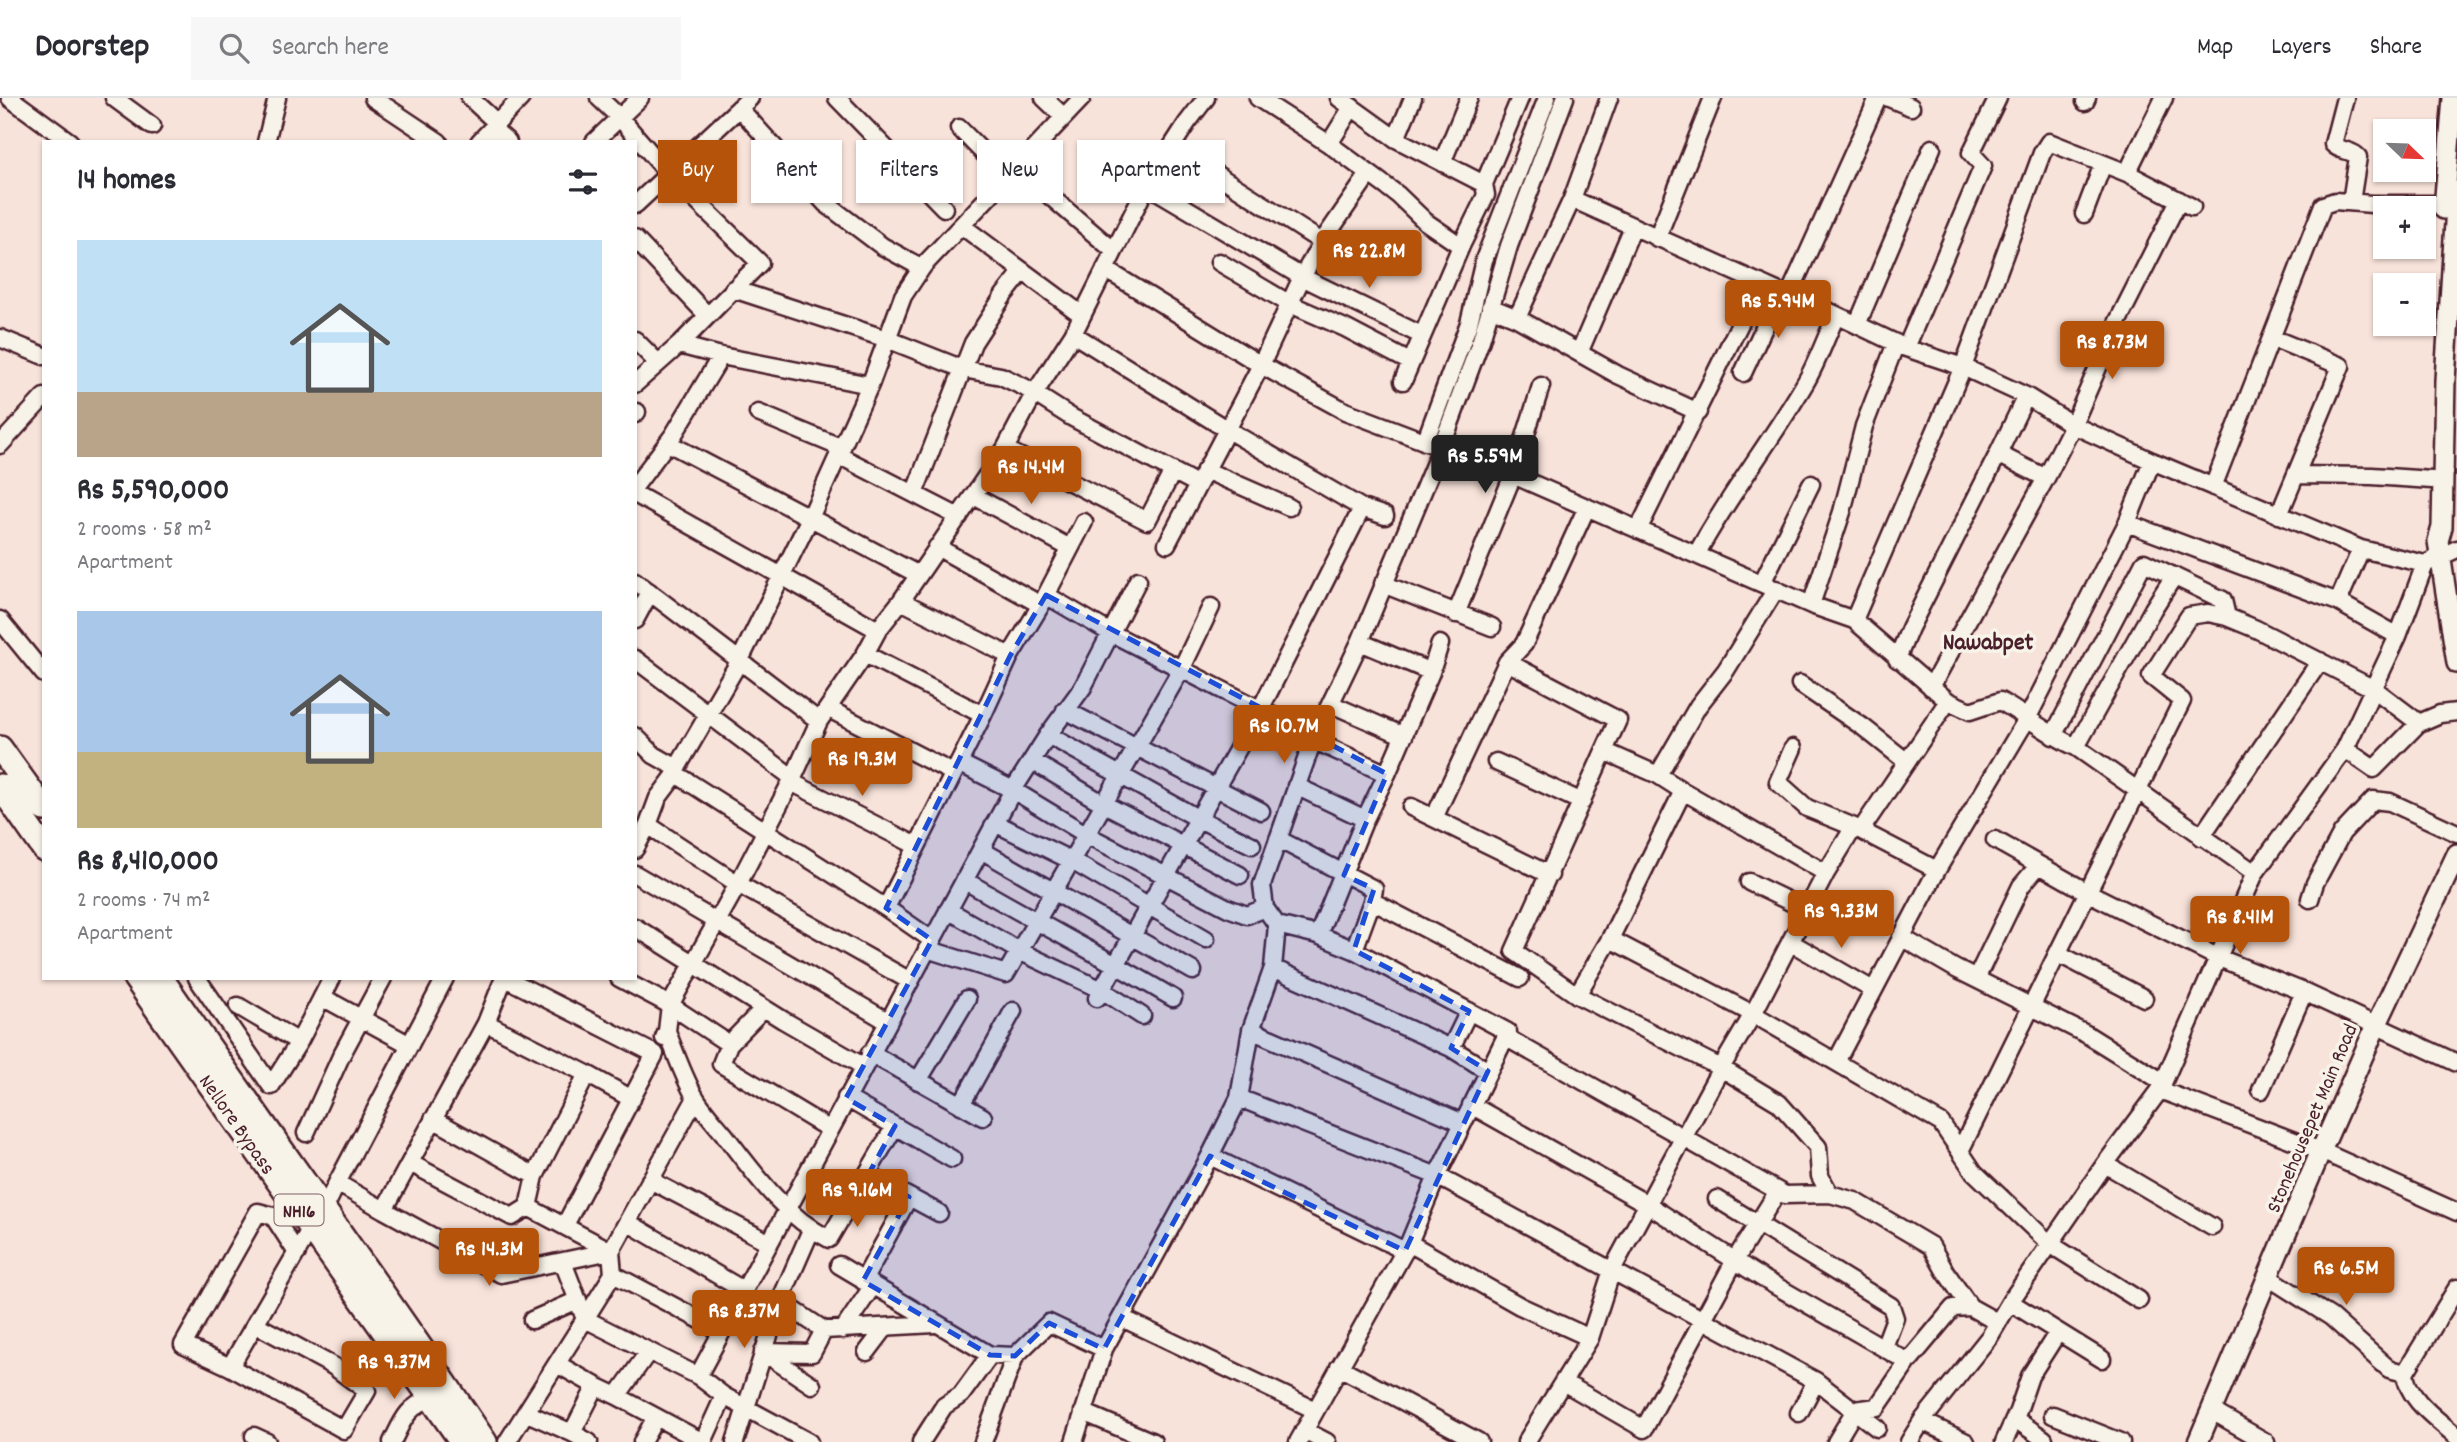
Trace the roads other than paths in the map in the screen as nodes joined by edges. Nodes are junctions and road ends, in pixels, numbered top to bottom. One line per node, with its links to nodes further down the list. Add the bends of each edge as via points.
1 (10, 98): 36 (street)
2 (114, 98): 33 (street)
3 (277, 98): 37 (street)
4 (373, 98): 38 (street)
5 (470, 98): 32 (street)
6 (522, 98): 32 (street)
7 (599, 98): 30 (street)
8 (640, 98): 30 (street)
9 (837, 98): 67 (street)
10 (1044, 98): 31 (street)
11 (1082, 98): 31 (street)
12 (1258, 98): 46 (street)
13 (1413, 98): 35 (street)
14 (1469, 98): 50 (street)
15 (1520, 98): 56 (street)
16 (1547, 98): 66 (street)
17 (1565, 98): 68 (street)
18 (1609, 98): 57 (street)
19 (1713, 98): 72 (street)
20 (1878, 98): 84 (street)
21 (1889, 98): 29 (street)
22 (1998, 98): 99 (street, via 1971,153 1983,166)
23 (2165, 98): 52 (street)
24 (2345, 98): 59 (street, via 2333,144 2358,157)
25 (2453, 98): 48 (main road)
26 (1198, 101): 44 (street)
27 (1346, 102): 35 (street); 46 (street)
28 (744, 103): 42 (street); 78 (street, via 825,203 882,246)
29 (1911, 107)
30 (619, 117): 41 (street); 49 (street)
31 (1064, 117): 43 (street)
32 (495, 125): 39 (street); 40 (street)
33 (152, 126)
34 (959, 128): 45 (street)
35 (1396, 139): 50 (street)
36 (67, 140)
37 (266, 140)
38 (436, 140)
39 (480, 140)
40 (506, 140)
41 (596, 140)
42 (704, 140)
43 (1042, 140)
44 (1175, 140)
45 (977, 143)
46 (1329, 144): 53 (street)
47 (1932, 148): 91 (street)
48 (2452, 156): 58 (main road)
49 (658, 162)
50 (1442, 163): 56 (street)
51 (2103, 164): 52 (street); 69 (street); 106 (street, via 2049,142)
52 (2127, 173): 118 (street, via 2185,204 2118,321)
53 (1368, 174): 74 (street); 75 (street)
54 (1225, 180): 74 (street)
55 (658, 183): 60 (street)
56 (1485, 189): 66 (street); 75 (street)
57 (1572, 199): 71 (street); 90 (street)
58 (2452, 200): 59 (street); 125 (main road)
59 (2351, 202): 95 (street, via 2323,205)
60 (637, 203)
61 (699, 203): 83 (street, via 760,263)
62 (983, 203): 70 (street)
63 (1052, 203): 76 (street)
64 (1137, 203): 76 (street)
65 (1179, 203): 81 (street)
66 (1505, 204): 68 (street); 120 (street, via 1484,260 1469,323)
67 (944, 208)
68 (1522, 212): 86 (street)
69 (2084, 214)
70 (962, 226): 78 (street); 80 (street)
71 (1633, 227): 72 (street); 100 (street)
72 (1657, 238): 82 (street)
73 (637, 241): 87 (street)
74 (1322, 242): 81 (street)
75 (1461, 246): 93 (street)
76 (1113, 250): 79 (street)
77 (1219, 262): 85 (street)
78 (922, 268): 96 (street, via 903,296)
79 (1105, 269): 88 (street); 105 (street)
80 (1023, 271): 88 (street); 107 (street, via 973,343)
81 (1302, 277): 85 (street); 93 (street)
82 (1760, 283): 84 (street); 117 (street)
83 (733, 289): 87 (street); 96 (street)
84 (1785, 293): 89 (street); 108 (street)
85 (1290, 304): 103 (street); 105 (street)
86 (1490, 306): 90 (street); 123 (street)
87 (707, 315): 98 (street)
88 (1082, 315): 92 (street)
89 (1836, 316): 91 (street); 156 (street, via 1806,382)
90 (1517, 318): 100 (street)
91 (1857, 325): 99 (street)
92 (1073, 334): 113 (street); 119 (street)
93 (1421, 335): 103 (street)
94 (0, 338): 101 (street)
95 (2273, 338): 131 (street, via 2341,366); 137 (street)
96 (887, 340): 107 (street); 111 (street)
97 (637, 342): 104 (street)
98 (679, 345): 102 (street); 104 (street)
99 (1901, 346): 106 (street); 168 (street, via 1864,426)
100 (1579, 353): 117 (street)
101 (42, 355)
102 (722, 356): 111 (street); 121 (street)
103 (1410, 362): 109 (street)
104 (658, 363): 110 (street)
105 (1261, 366): 119 (street); 120 (street, via 1345,411)
106 (1963, 368): 114 (street); 174 (street)
107 (963, 369): 113 (street, via 1001,376); 138 (street)
108 (1743, 373)
109 (1403, 381)
110 (637, 382)
111 (870, 385): 126 (street)
112 (1541, 386): 130 (street)
113 (1034, 394): 124 (street); 129 (street)
114 (2026, 396): 118 (street); 127 (street)
115 (42, 399): 122 (street)
116 (758, 412): 126 (street)
117 (1698, 412): 150 (street)
118 (2073, 425): 128 (street); 133 (street)
119 (1226, 429): 132 (street); 143 (street)
120 (1425, 442): 123 (street)
121 (668, 443): 135 (street); 147 (street)
122 (0, 445)
123 (1441, 448): 130 (street); 162 (street)
124 (1005, 449): 129 (street, via 1147,521); 140 (street)
125 (2438, 450): 134 (main road); 155 (main road)
126 (840, 452): 138 (street); 147 (street)
127 (1998, 454): 133 (street); 183 (street)
128 (2152, 461): 137 (street); 149 (street)
129 (1173, 471): 132 (street)
130 (1513, 475): 142 (street); 170 (street)
131 (2296, 475): 134 (street); 144 (street)
132 (1201, 477): 141 (street); 151 (street)
133 (2046, 478): 193 (street)
134 (2432, 480): 155 (main road, via 2431,527)
135 (637, 483)
136 (1811, 484): 163 (street)
137 (2213, 487): 144 (street)
138 (914, 494): 146 (street)
139 (637, 495): 157 (street)
140 (974, 496): 146 (street); 153 (street)
141 (1289, 507)
142 (1587, 507): 150 (street); 187 (street, via 1524,644)
143 (1362, 508): 145 (street); 197 (street)
144 (2279, 515): 154 (street)
145 (1385, 516)
146 (959, 517): 152 (street)
147 (810, 518): 157 (street); 158 (street)
148 (1084, 522): 153 (street)
149 (2127, 523): 167 (street); 203 (street)
150 (1637, 530): 156 (street)
151 (1167, 544)
152 (937, 547): 158 (street); 165 (street)
153 (1070, 548): 165 (street)
154 (2361, 549): 155 (street); 167 (street)
155 (2440, 553): 178 (street); 188 (main road)
156 (1696, 555): 163 (street)
157 (782, 575): 176 (street); 185 (street)
158 (919, 575): 166 (street)
159 (2174, 576): 172 (street, via 2223,600); 207 (street, via 2144,562); 210 (street)
160 (1138, 580): 177 (street)
161 (637, 582): 164 (street)
162 (1383, 584): 170 (street); 179 (street)
163 (1769, 586): 168 (street); 222 (street, via 1726,670 1698,706)
164 (650, 592): 171 (street); 185 (street)
165 (1044, 600): 177 (street); 182 (street)
166 (901, 601): 176 (street); 182 (street)
167 (2338, 602): 178 (street)
168 (1811, 605): 174 (street)
169 (1211, 607): 189 (street)
170 (1456, 614): 175 (street)
171 (637, 616)
172 (2227, 617): 186 (street); 230 (street, via 2189,616 2151,676 2182,701)
173 (0, 620): 190 (street)
174 (1854, 620): 183 (street)
175 (1492, 627)
176 (878, 630): 181 (street)
177 (1109, 632): 189 (street); 198 (street, via 1083,687)
178 (2398, 636): 194 (street)
179 (1360, 642): 191 (street); 196 (street)
180 (1440, 644): 191 (street)
181 (865, 654): 201 (street); 202 (street)
182 (1010, 656): 202 (street)
183 (1897, 659): 193 (street)
184 (637, 660): 200 (street)
185 (740, 660): 200 (street); 201 (street)
186 (2320, 661): 194 (street); 245 (street)
187 (1507, 662): 215 (street, via 1618,720); 236 (street)
188 (2457, 663)
189 (1182, 668): 197 (street); 212 (street)
190 (42, 672)
191 (1431, 672): 206 (street)
192 (1800, 684): 218 (street)
193 (1931, 687): 195 (street)
194 (2374, 689): 204 (street); 214 (street)
195 (1948, 701): 203 (street, via 1970,711 2000,701); 218 (street)
196 (1331, 704): 206 (street); 209 (street)
197 (1261, 708): 209 (street); 227 (street)
198 (1066, 710): 205 (street); 212 (street)
199 (2457, 712): 204 (street)
200 (709, 714): 220 (street); 224 (street)
201 (824, 715): 219 (street); 224 (street)
202 (983, 715): 219 (street)
203 (2028, 717): 207 (street); 257 (street)
204 (2418, 723): 214 (street, via 2374,769)
205 (1048, 735): 216 (street); 223 (street)
206 (1404, 736): 221 (street)
207 (2053, 736): 210 (street)
208 (637, 738): 220 (street)
209 (1314, 739): 221 (street); 226 (street)
210 (2076, 747): 230 (street)
211 (0, 748): 233 (highway)
212 (1137, 748): 223 (street); 227 (street)
213 (1793, 748): 241 (street, via 1778,782 1807,808)
214 (2345, 749): 259 (street)
215 (1604, 751): 222 (street); 231 (street)
216 (1032, 761): 228 (street); 232 (street)
217 (1496, 762): 231 (street)
218 (1907, 762): 241 (street)
219 (956, 768): 228 (street); 251 (street)
220 (677, 771): 240 (street, via 658,798); 242 (street)
221 (1387, 775): 238 (street)
222 (1658, 775): 229 (street)
223 (1121, 776): 232 (street); 237 (street)
224 (792, 780): 242 (street); 251 (street)
225 (0, 786): 250 (highway)
226 (1296, 786): 238 (street); 246 (street)
227 (1217, 789): 235 (street); 237 (street)
228 (1013, 790): 239 (street); 244 (street)
229 (1683, 791): 258 (street); 285 (street)
230 (2138, 792): 245 (street); 269 (street)
231 (1582, 802): 263 (street)
232 (1104, 804): 244 (street); 252 (street)
233 (42, 806)
234 (1411, 807): 236 (street)
235 (1261, 811)
236 (1434, 818): 263 (street)
237 (1199, 819): 249 (street); 252 (street)
238 (1365, 819): 262 (street)
239 (995, 824): 253 (street); 255 (street)
240 (648, 825): 248 (street); 267 (street)
241 (1857, 828): 257 (street); 258 (street)
242 (765, 832): 267 (street); 273 (street)
243 (2457, 833): 270 (street, via 2390,802 2373,800 2342,833)
244 (1087, 835): 255 (street); 264 (street)
245 (2201, 837): 259 (street)
246 (1278, 839): 262 (street); 274 (street, via 1262,885)
247 (1994, 840): 256 (street)
248 (637, 845)
249 (1252, 845)
250 (42, 846)
251 (917, 846): 273 (street)
252 (1184, 846): 261 (street); 264 (street)
253 (981, 850): 265 (street); 268 (street)
254 (2457, 854): 327 (main road, Stonehousepet Main Road)
255 (1072, 861): 268 (street); 272 (street)
256 (2039, 865): 269 (street); 297 (street, via 2021,886)
257 (1937, 870): 283 (street)
258 (1826, 873): 276 (street)
259 (2255, 873): 291 (street)
260 (637, 875): 277 (street)
261 (1240, 875)
262 (1344, 875): 271 (street, via 1374,889); 281 (street)
263 (1550, 875): 311 (street, via 1514,951)
264 (1167, 876): 272 (street); 274 (street, via 1247,915)
265 (964, 880): 275 (street); 278 (street)
266 (1749, 882): 276 (street)
267 (738, 884): 277 (street); 307 (street)
268 (1053, 893): 278 (street); 282 (street)
269 (2089, 893): 290 (street); 291 (street)
270 (2310, 899)
271 (1372, 901): 288 (street); 296 (street)
272 (1150, 906): 282 (street); 284 (street)
273 (886, 908): 287 (street)
274 (1265, 908): 279 (street)
275 (948, 909): 287 (street); 289 (street)
276 (1807, 910): 286 (street)
277 (718, 920): 292 (street); 325 (street)
278 (1036, 922): 289 (street); 293 (street)
279 (1276, 925): 281 (street); 294 (street)
280 (637, 928): 292 (street)
281 (1318, 935): 288 (street)
282 (1132, 936): 293 (street); 295 (street)
283 (1900, 937): 297 (street); 308 (street)
284 (1206, 939)
285 (1610, 939): 311 (street); 322 (street)
286 (1790, 943): 308 (street); 322 (street)
287 (929, 945): 289 (street, via 1006,974); 307 (street)
288 (1353, 950): 321 (street)
289 (1020, 951): 310 (street)
290 (2059, 954): 314 (street); 318 (street)
291 (2219, 958): 309 (street); 343 (street)
292 (694, 963): 316 (street); 319 (street)
293 (1117, 964): 310 (street); 313 (street)
294 (1273, 968): 328 (street); 334 (street)
295 (1193, 971)
296 (1520, 978)
297 (1976, 979): 318 (street)
298 (137, 980): 379 (highway, Nellore Bypass / NH16)
299 (162, 980): 379 (highway, Nellore Bypass / NH16, via 297,1174)
300 (198, 980): 331 (street, via 271,1086)
301 (330, 980): 312 (street)
302 (382, 980): 324 (street)
303 (444, 980): 333 (street)
304 (504, 980): 326 (street)
305 (509, 980): 335 (street)
306 (623, 980): 316 (street)
307 (910, 981): 325 (street)
308 (1873, 990): 337 (street)
309 (2304, 992): 327 (street); 344 (street)
310 (1099, 994): 323 (street)
311 (1577, 995): 339 (street)
312 (322, 997): 324 (street); 331 (street)
313 (1173, 998)
314 (2144, 998)
315 (967, 999): 342 (street)
316 (670, 1005): 329 (street); 332 (street)
317 (238, 1006): 331 (street)
318 (2032, 1006): 343 (street, via 2086,1034); 358 (street)
319 (764, 1008): 332 (street); 336 (street)
320 (1013, 1010): 349 (street)
321 (1469, 1011): 330 (street, via 1508,1032); 334 (street)
322 (1753, 1014): 337 (street); 339 (street)
323 (1142, 1016)
324 (361, 1019): 333 (street); 356 (street)
325 (887, 1021): 336 (street)
326 (486, 1023): 341 (street); 352 (street)
327 (2376, 1026): 338 (street); 359 (main road, Stonehousepet Main Road)
328 (1251, 1030): 347 (street); 353 (street)
329 (667, 1031): 335 (street); 345 (street)
330 (1505, 1037): 340 (street); 357 (street)
331 (299, 1042)
332 (729, 1044): 355 (street, via 721,1064)
333 (410, 1045): 368 (street)
334 (1451, 1048): 340 (street)
335 (655, 1055): 348 (street)
336 (867, 1060): 342 (street); 346 (street)
337 (1836, 1062): 358 (street, via 1941,1123)
338 (2457, 1063)
339 (1721, 1068): 357 (street); 370 (street, via 1779,1103 1818,1147 1820,1176)
340 (1488, 1071): 350 (street)
341 (587, 1074): 348 (street); 365 (street)
342 (918, 1081): 349 (street)
343 (2161, 1086): 359 (street); 363 (street)
344 (2261, 1090)
345 (696, 1098): 367 (street); 375 (street)
346 (846, 1098): 354 (street); 355 (street)
347 (1239, 1098): 360 (street); 366 (street)
348 (632, 1099): 381 (street)
349 (961, 1105): 351 (street)
350 (1471, 1105): 353 (street); 373 (street)
351 (983, 1117)
352 (433, 1119): 362 (street); 365 (street)
353 (1462, 1123): 366 (street)
354 (895, 1126): 361 (street); 364 (street)
355 (829, 1129): 375 (street)
356 (306, 1133)
357 (1684, 1137): 369 (street); 373 (street)
358 (1960, 1151): 386 (street, via 1974,1172)
359 (2321, 1151): 377 (street); 395 (main road, Stonehousepet Main Road)
360 (1210, 1156): 387 (street); 404 (street)
361 (952, 1159)
362 (410, 1163): 374 (street, via 512,1217); 376 (street)
363 (2105, 1164): 383 (street); 386 (street)
364 (868, 1175): 371 (street); 384 (street, via 829,1239)
365 (536, 1176): 374 (street)
366 (1437, 1176): 387 (street); 393 (street)
367 (650, 1180): 380 (street); 385 (street)
368 (337, 1183): 376 (street); 379 (street)
369 (1778, 1191): 370 (street, via 1785,1195); 382 (street)
370 (1830, 1194): 403 (street, via 1856,1201 1931,1246)
371 (909, 1198): 378 (street); 396 (street)
372 (1717, 1199): 382 (street)
373 (1647, 1204): 390 (street); 393 (street)
374 (528, 1207): 381 (street)
375 (786, 1209): 384 (street); 385 (street)
376 (384, 1210): 391 (street, via 501,1274)
377 (2457, 1212)
378 (939, 1213)
379 (318, 1219): 389 (street); 437 (highway, Nellore Bypass / NH16); 458 (highway, Nellore Bypass / NH16)
380 (627, 1222): 388 (street); 398 (street)
381 (565, 1225): 388 (street)
382 (1756, 1225): 390 (street); 417 (street, via 1891,1306 1895,1318)
383 (2212, 1227)
384 (810, 1230): 401 (street)
385 (768, 1242): 398 (street)
386 (2050, 1244): 400 (street); 402 (street)
387 (1407, 1247): 416 (street); 428 (street)
388 (611, 1251): 391 (street); 394 (street)
389 (297, 1252): 409 (street); 427 (street, via 274,1216 258,1212 183,1345)
390 (1735, 1260): 406 (street); 417 (street)
391 (563, 1262): 399 (street)
392 (839, 1265): 396 (street)
393 (1612, 1270): 406 (street); 416 (street)
394 (613, 1274): 405 (street); 414 (street)
395 (2268, 1277): 429 (street, via 2331,1317 2389,1369); 441 (main road, Stonehousepet Main Road)
396 (868, 1284): 410 (street); 413 (street)
397 (2457, 1288): 429 (street)
398 (743, 1290): 414 (street)
399 (578, 1300): 405 (street); 407 (street)
400 (2139, 1300)
401 (780, 1301): 412 (street); 420 (street)
402 (2010, 1302): 408 (street); 415 (street)
403 (1970, 1307): 408 (street); 425 (street, via 1953,1308)
404 (1122, 1318): 418 (street); 439 (street)
405 (585, 1319): 419 (street); 426 (street)
406 (1703, 1320): 431 (street); 432 (street, via 1644,1429)
407 (532, 1321)
408 (1997, 1322): 448 (street)
409 (255, 1324): 427 (street); 451 (street, via 333,1366 367,1391)
410 (935, 1324): 411 (street); 422 (street)
411 (886, 1327): 413 (street); 421 (street)
412 (824, 1330): 413 (street); 420 (street, via 812,1353)
413 (843, 1330)
414 (722, 1331): 430 (street)
415 (2058, 1332): 424 (street); 447 (street, via 2030,1376)
416 (1590, 1338): 432 (street)
417 (1884, 1347): 425 (street)
418 (1104, 1349): 423 (street, via 1049,1323); 442 (street)
419 (649, 1351): 430 (street); 435 (street)
420 (763, 1352): 433 (street); 438 (street)
421 (867, 1352)
422 (990, 1355): 423 (street); 465 (street, via 961,1395 944,1406)
423 (1014, 1356): 466 (street)
424 (2102, 1359)
425 (1908, 1362): 440 (street, via 1877,1406)
426 (557, 1364): 434 (street); 443 (street)
427 (230, 1367): 451 (street)
428 (1339, 1367): 439 (street); 470 (street)
429 (2405, 1373): 454 (street, via 2411,1392)
430 (698, 1376): 436 (street)
431 (1816, 1381): 440 (street); 444 (street)
432 (1563, 1382): 455 (street)
433 (812, 1384)
434 (596, 1386): 435 (street); 450 (street)
435 (617, 1396): 446 (street)
436 (724, 1396): 438 (street); 462 (street)
437 (431, 1398): 456 (street, via 415,1404); 457 (highway, Nellore Bypass / NH16)
438 (747, 1409): 463 (street); 464 (street)
439 (1315, 1410): 452 (street)
440 (1855, 1410): 449 (street); 471 (street)
441 (2212, 1411): 476 (main road, Stonehousepet Main Road); 477 (street)
442 (1083, 1412): 467 (street); 468 (street)
443 (527, 1413): 450 (street); 459 (street)
444 (1798, 1413)
445 (2053, 1415): 475 (street)
446 (656, 1417): 461 (street); 462 (street)
447 (2015, 1419): 453 (street); 474 (street)
448 (1922, 1421): 472 (street); 473 (street)
449 (1877, 1428)
450 (572, 1433): 460 (street)
451 (340, 1436)
452 (1301, 1436): 469 (street)
453 (2044, 1439)
454 (2457, 1440)
455 (1528, 1441)
456 (392, 1442)
457 (462, 1442)
458 (485, 1442)
459 (507, 1442)
460 (589, 1442)
461 (642, 1442)
462 (703, 1442)
463 (735, 1442)
464 (809, 1442)
465 (921, 1442)
466 (984, 1442)
467 (1074, 1442)
468 (1153, 1442)
469 (1327, 1442)
470 (1479, 1442)
471 (1836, 1442)
472 (1909, 1442)
473 (1966, 1442)
474 (2004, 1442)
475 (2121, 1442)
476 (2198, 1442)
477 (2266, 1442)

